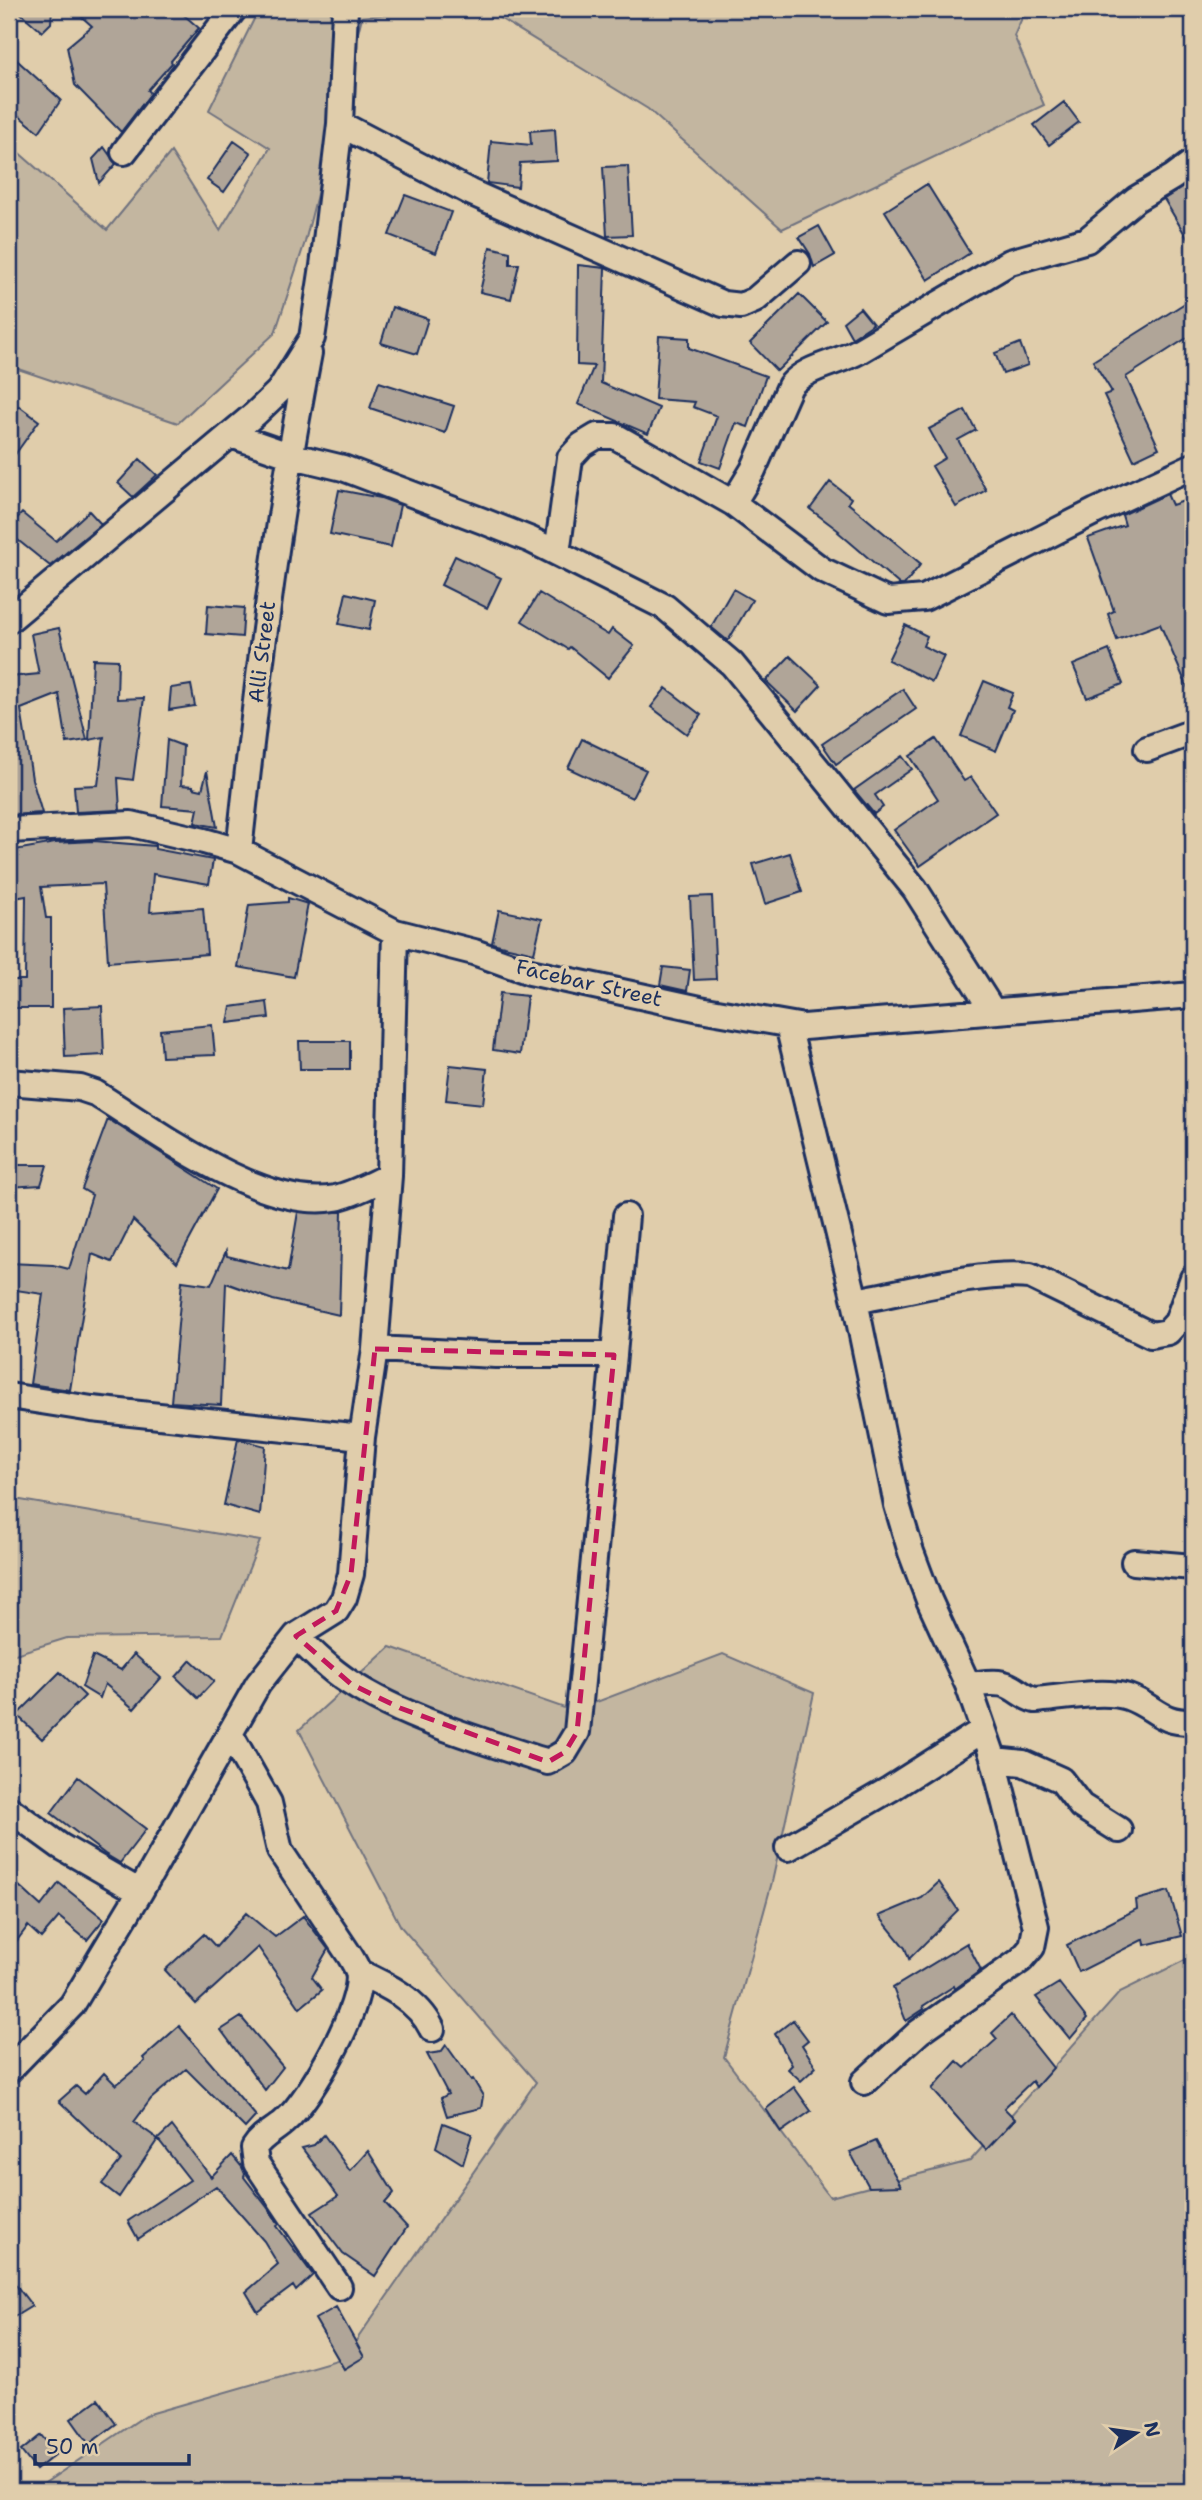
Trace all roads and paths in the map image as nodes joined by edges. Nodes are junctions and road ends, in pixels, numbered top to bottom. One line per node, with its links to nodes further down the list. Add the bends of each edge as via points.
1 (234, 9): 4 (street)
2 (345, 9): 3 (street, Alli Street)
3 (340, 124): 6 (street, via 470,192 723,304 741,306 755,300); 7 (street, Alli Street)
4 (124, 152)
5 (1193, 162): 11 (street, via 1136,199 1087,240 1010,262 859,352 796,378)
6 (798, 263)
7 (312, 338): 8 (street, via 279,391); 9 (street, Alli Street)
8 (231, 435): 9 (street); 13 (street)
9 (289, 454): 12 (street, via 343,468); 17 (street, Alli Street)
10 (1193, 466): 11 (street, via 924,598 888,601 822,569)
11 (733, 503): 12 (street, via 615,436 597,436 570,458)
12 (557, 553): 20 (street, via 665,607 732,664 915,888)
13 (9, 620)
14 (1193, 732): 15 (street)
15 (1147, 749)
16 (9, 830): 17 (street, Facebar Street, via 131,824)
17 (239, 851): 18 (street, Facebar Street)
18 (395, 932): 21 (street, Facebar Street, via 530,972); 23 (street)
19 (1193, 995): 20 (street, Facebar Street)
20 (992, 1010): 21 (street, Facebar Street)
21 (788, 1025): 26 (street)
22 (9, 1083): 23 (street, via 95,1093 189,1153 262,1190 334,1198)
23 (389, 1176): 27 (street)
24 (626, 1216): 28 (street)
25 (1193, 1278): 26 (street, via 1177,1322 1168,1332 1151,1335 1030,1276 971,1279)
26 (855, 1301): 34 (street, via 897,1505 929,1600)
27 (375, 1349): 28 (street); 30 (street)
28 (614, 1355): 33 (street, via 578,1732 565,1752 548,1762 400,1708 343,1678)
29 (9, 1396): 30 (street)
30 (362, 1437): 33 (street, via 351,1574 344,1598 336,1611)
31 (1134, 1562): 32 (street)
32 (1193, 1567)
33 (296, 1636): 37 (street, via 258,1684)
34 (968, 1685): 35 (street, via 1002,1682 1030,1700 1113,1694 1176,1723); 36 (street)
35 (1193, 1722)
36 (983, 1730): 38 (street); 41 (street)
37 (230, 1734): 42 (street); 43 (street, via 269,1803 280,1851)
38 (994, 1760): 40 (street, via 1023,1763 1061,1780 1081,1806); 46 (street, via 1035,1927 1032,1947 1021,1960 919,2032)
39 (9, 1809): 42 (street, via 60,1846)
40 (1119, 1830)
41 (788, 1849)
42 (140, 1892): 45 (street, via 72,2005)
43 (358, 1972): 44 (street, via 414,2005); 47 (street, via 357,1992 330,2059 305,2098 254,2148 256,2163)
44 (432, 2029)
45 (9, 2070)
46 (864, 2082)
47 (339, 2287)

